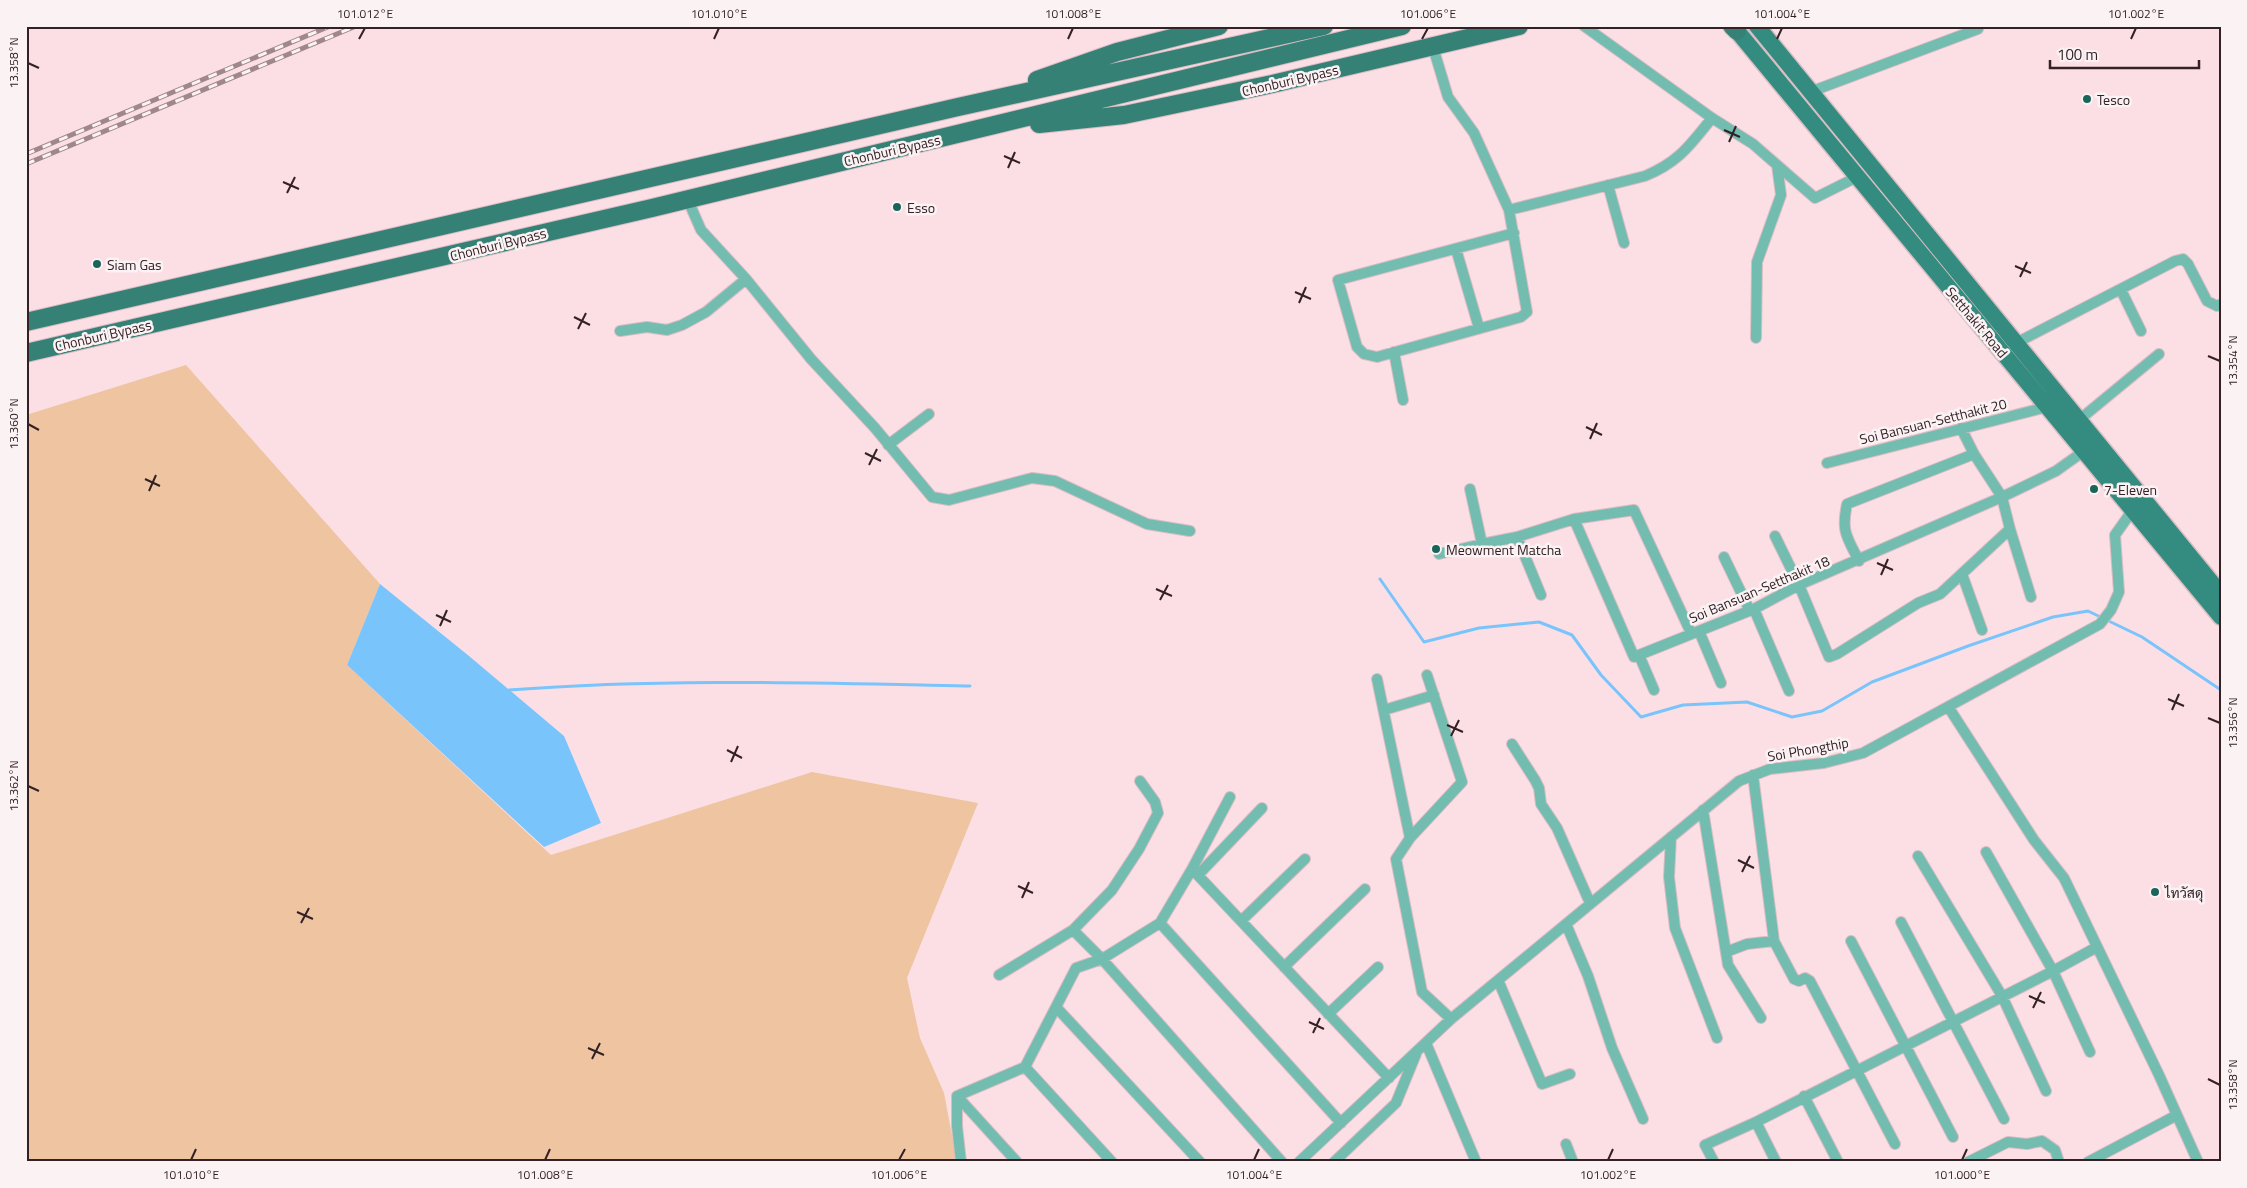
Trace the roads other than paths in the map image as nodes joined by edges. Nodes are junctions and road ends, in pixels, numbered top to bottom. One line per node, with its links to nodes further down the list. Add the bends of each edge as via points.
1 (1218, 26): 11 (highway, Chonburi Bypass, via 1117,52)
2 (1324, 26): 11 (highway, Chonburi Bypass)
3 (1402, 26): 13 (highway, Chonburi Bypass)
4 (1520, 26): 9 (highway, Chonburi Bypass)
5 (1584, 26): 12 (street)
6 (1757, 26): 10 (main road, Setthakit Road)
7 (1734, 28): 15 (main road, Setthakit Road)
8 (1978, 29): 10 (street)
9 (1433, 46): 13 (highway, Chonburi Bypass, via 1124,115); 18 (street, via 1448,97 1474,133)
10 (1810, 92): 22 (main road, Setthakit Road)
11 (958, 107): 27 (highway, Chonburi Bypass)
12 (1712, 118): 14 (street); 16 (street, via 1681,156 1665,168)
13 (969, 132): 17 (highway, Chonburi Bypass)
14 (1777, 165): 15 (street, via 1815,198); 31 (street, via 1782,195 1757,262)
15 (1857, 177): 23 (main road, Setthakit Road)
16 (1608, 186): 18 (street); 20 (street)
17 (687, 198): 24 (street, via 701,230); 34 (highway, Chonburi Bypass)
18 (1509, 210): 19 (street)
19 (1514, 233): 21 (street); 28 (street, via 1527,312 1522,317)
20 (1624, 243)
21 (1456, 249): 28 (street); 33 (street, via 1338,280 1357,347 1369,356)
22 (1942, 252): 23 (main road); 32 (main road, Setthakit Road)
23 (1928, 264): 37 (main road, Setthakit Road)
24 (746, 279): 29 (street, via 706,312 682,325 667,330 647,327); 41 (street, via 810,358)
25 (2121, 290): 26 (street, via 2183,259 2207,302 2217,306); 30 (street); 32 (street)
26 (2221, 304)
27 (26, 322)
28 (1479, 328): 33 (street)
29 (620, 331)
30 (2141, 331)
31 (1756, 338)
32 (2016, 343): 39 (main road, Setthakit Road)
33 (1394, 352): 36 (street)
34 (26, 353)
35 (2160, 354): 39 (street)
36 (1403, 400)
37 (2046, 407): 40 (street, Soi Bansuan-Setthakit 20); 42 (main road, Setthakit Road)
38 (929, 414): 41 (street)
39 (2079, 420): 59 (main road, Setthakit Road)
40 (1961, 428): 43 (street); 44 (street, Soi Bansuan-Setthakit 20)
41 (888, 445): 50 (street, via 932,497 949,500 1032,478 1055,481 1147,524)
42 (2084, 451): 46 (street, Soi Bansuan-Setthakit 18, via 2056,471); 47 (main road, Setthakit Road)
43 (1974, 454): 46 (street); 56 (street, via 1847,504 1844,532)
44 (1827, 463)
45 (1470, 489): 53 (street)
46 (2002, 497): 49 (street); 56 (street, Soi Bansuan-Setthakit 18)
47 (2132, 511): 63 (main road, Setthakit Road); 73 (street, Soi Phongthip, via 2115,535 2119,592 2100,624)
48 (1574, 520): 52 (street); 65 (street, via 1634,510); 66 (street, via 1634,657)
49 (2010, 528): 57 (street); 61 (street)
50 (1190, 532)
51 (1775, 536): 58 (street)
52 (1517, 537): 53 (street); 60 (street)
53 (1482, 544): 54 (street)
54 (1439, 554)
55 (1724, 557): 62 (street)
56 (1859, 561): 58 (street, Soi Bansuan-Setthakit 18)
57 (1962, 574): 58 (street, via 1940,594 1918,603 1829,657); 64 (street)
58 (1799, 585): 62 (street, Soi Bansuan-Setthakit 18)
59 (2221, 594)
60 (1541, 595)
61 (2031, 597)
62 (1752, 610): 65 (street, Soi Bansuan-Setthakit 18); 71 (street)
63 (2221, 617)
64 (1982, 630)
65 (1695, 632): 66 (street, Soi Bansuan-Setthakit 18); 69 (street)
66 (1639, 655): 70 (street)
67 (1427, 674): 72 (street)
68 (1377, 679): 74 (street)
69 (1722, 683)
70 (1654, 690)
71 (1789, 691)
72 (1434, 695): 74 (street); 82 (street, via 1462,782)
73 (1949, 708): 76 (street, Soi Phongthip, via 1863,753 1824,763 1770,768); 96 (street, via 2034,840 2064,878)
74 (1384, 710): 82 (street)
75 (1512, 744): 88 (street, via 1539,788 1541,804 1557,828)
76 (1753, 775): 80 (street, Soi Phongthip, via 1739,781); 95 (street)
77 (1140, 781): 93 (street, via 1158,813 1112,890)
78 (1230, 797): 86 (street)
79 (1262, 808): 86 (street)
80 (1703, 810): 81 (street, Soi Phongthip); 97 (street)
81 (1671, 837): 88 (street, Soi Phongthip); 110 (street, via 1669,876 1675,928)
82 (1410, 838): 108 (street, via 1396,859 1422,992)
83 (1986, 852): 101 (street)
84 (1918, 856): 104 (street)
85 (1305, 859): 89 (street)
86 (1195, 872): 89 (street); 91 (street)
87 (1365, 889): 99 (street)
88 (1590, 903): 92 (street, Soi Phongthip)
89 (1241, 921): 99 (street)
90 (1901, 922): 109 (street)
91 (1160, 923): 98 (street); 126 (street)
92 (1566, 924): 103 (street, Soi Phongthip); 123 (street, via 1588,976 1612,1048)
93 (1073, 930): 98 (street); 102 (street)
94 (1851, 941): 112 (street)
95 (1774, 942): 97 (street, via 1747,944); 116 (street, via 1794,979 1810,980)
96 (2097, 947): 101 (street); 122 (street)
97 (1726, 952): 107 (street, via 1728,965)
98 (1102, 959): 105 (street, via 1076,968); 134 (street)
99 (1284, 967): 106 (street)
100 (1378, 967): 106 (street)
101 (2053, 971): 104 (street); 114 (street)
102 (1000, 975)
103 (1498, 980): 108 (street, Soi Phongthip); 117 (street, via 1542,1084)
104 (2002, 996): 109 (street); 119 (street)
105 (1056, 1007): 115 (street); 133 (street)
106 (1328, 1014): 118 (street)
107 (1761, 1018)
108 (1450, 1019): 111 (street, Soi Phongthip)
109 (1953, 1021): 112 (street); 124 (street)
110 (1717, 1038)
111 (1426, 1043): 113 (street, Soi Phongthip); 137 (street)
112 (1905, 1045): 116 (street); 127 (street)
113 (1417, 1051): 118 (street, Soi Phongthip); 136 (street, via 1396,1103)
114 (2090, 1052)
115 (1025, 1067): 120 (street); 132 (street)
116 (1857, 1070): 121 (street); 129 (street)
117 (1570, 1074)
118 (1389, 1078): 126 (street, Soi Phongthip)
119 (2046, 1091)
120 (957, 1096): 130 (street); 131 (street)
121 (1804, 1096): 125 (street); 141 (street)
122 (2177, 1115): 144 (street); 145 (street)
123 (1643, 1119)
124 (2004, 1119)
125 (1756, 1122): 139 (street, via 1705,1145); 140 (street)
126 (1341, 1123): 135 (street, Soi Phongthip)
127 (1953, 1136)
128 (1566, 1144): 138 (street)
129 (1895, 1144)
130 (1015, 1161)
131 (961, 1162)
132 (1112, 1162)
133 (1200, 1162)
134 (1282, 1162)
135 (1300, 1162)
136 (1334, 1162)
137 (1476, 1162)
138 (1573, 1162)
139 (1714, 1162)
140 (1776, 1162)
141 (1838, 1162)
142 (1968, 1162): 143 (street, via 2008,1142 2027,1144 2042,1141 2055,1150)
143 (2059, 1162)
144 (2088, 1162)
145 (2198, 1162)

